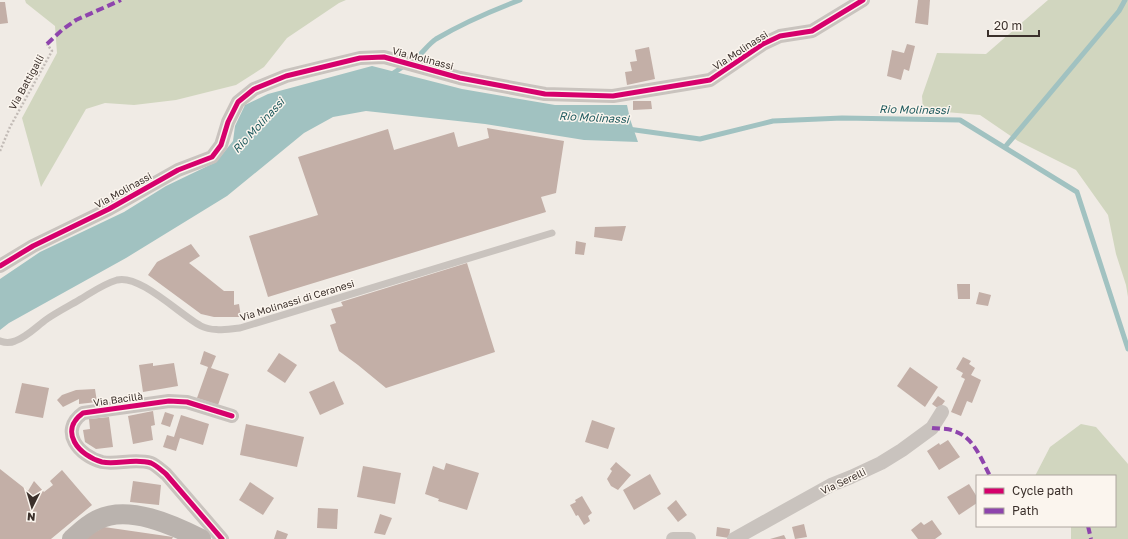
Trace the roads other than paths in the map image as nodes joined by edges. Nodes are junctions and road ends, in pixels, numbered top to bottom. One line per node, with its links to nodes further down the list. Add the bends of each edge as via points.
1 (863, 0): 3 (street, Via Molinassi, via 812,31 780,36 763,44 710,80 613,96 544,94 460,78 384,57 360,58 286,76 254,89 238,102 221,145 212,157 178,170)
2 (552, 233): 4 (lane, Via Molinassi di Ceranesi, via 234,329 209,329 201,326 141,285 128,280 117,280 48,318 24,337 14,342)
3 (0, 266)
4 (1, 341)
5 (942, 412): 12 (street, Via Serelli, via 932,428 881,463 831,485)
6 (232, 416): 9 (street, Via Bacillà, via 187,402 169,401 82,413 72,425 73,440 78,448 92,459 103,462 135,461 158,467)
7 (72, 539): 8 (main road, via 98,519 120,514 157,520)
8 (201, 539)
9 (222, 539)
10 (673, 539): 11 (street)
11 (689, 539)
12 (734, 539)

